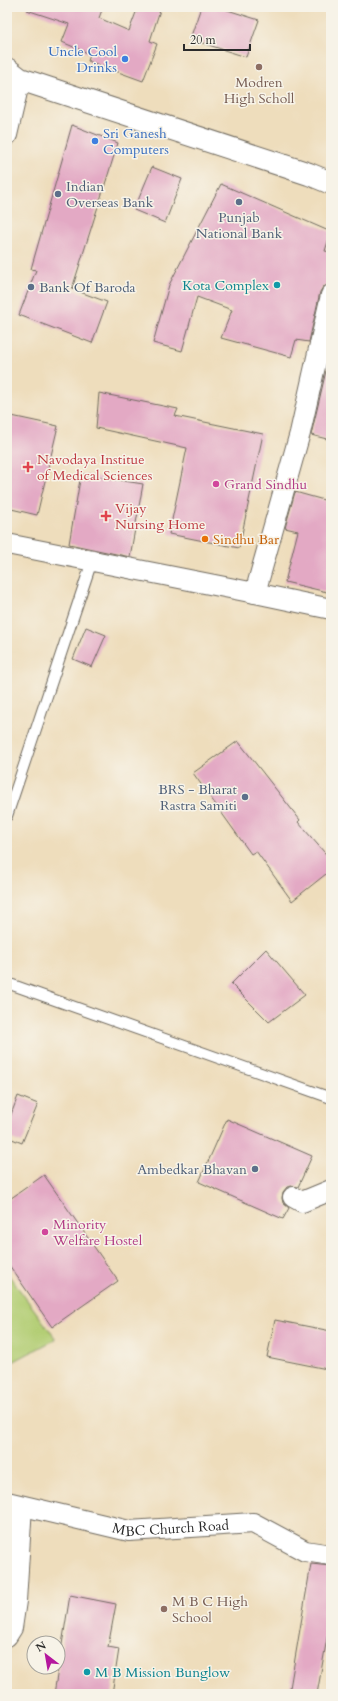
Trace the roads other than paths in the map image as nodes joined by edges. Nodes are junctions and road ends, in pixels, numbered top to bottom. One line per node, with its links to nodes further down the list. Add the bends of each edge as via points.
1 (14, 74): 2 (street); 3 (street)
2 (7, 135)
3 (331, 183)
4 (331, 295): 7 (street, via 300,433)
5 (7, 544): 6 (street)
6 (92, 561): 7 (street); 9 (lane)
7 (254, 593): 8 (street)
8 (331, 609)
9 (7, 816)
10 (7, 983): 11 (lane)
11 (331, 1098)
12 (331, 1190): 13 (street, via 302,1202)
13 (293, 1197)
14 (15, 1504): 15 (street, MBC Church Road, via 129,1531 253,1523 305,1551); 16 (street, via 16,1601 12,1628)
15 (331, 1555)
16 (7, 1636)

